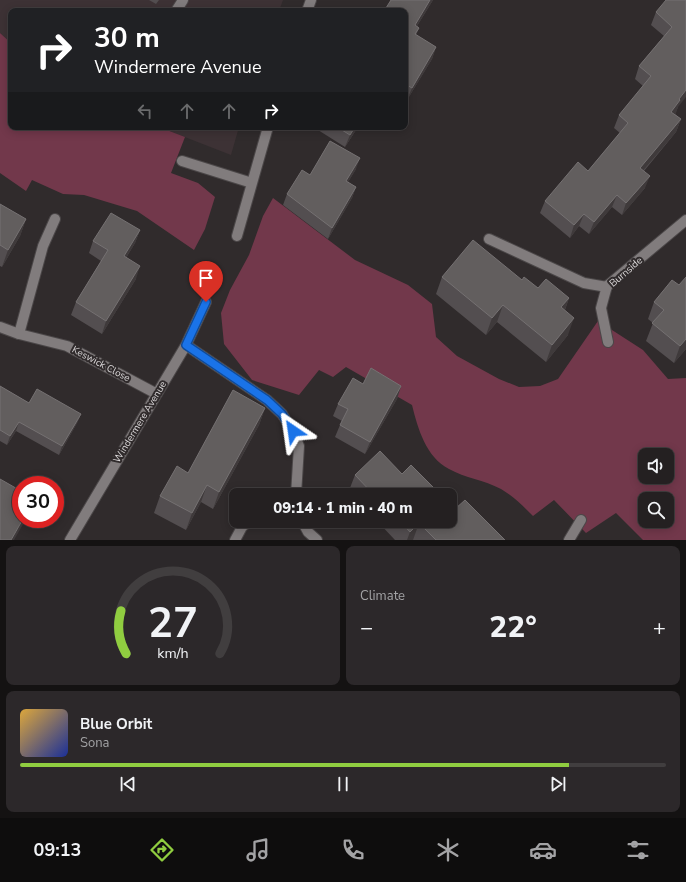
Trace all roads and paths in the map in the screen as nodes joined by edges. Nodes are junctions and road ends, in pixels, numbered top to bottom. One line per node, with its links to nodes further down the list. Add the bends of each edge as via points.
1 (267, 130): 3 (street)
2 (182, 161): 3 (street)
3 (252, 183): 6 (street)
4 (55, 219): 11 (street, via 43,246)
5 (686, 220): 8 (street, Burnside)
6 (237, 236)
7 (490, 239): 8 (street, via 584,283)
8 (608, 287): 12 (street, Burnside, via 601,308)
9 (206, 302): 13 (street, Windermere Avenue)
10 (0, 327): 11 (street, Keswick Close)
11 (19, 334): 14 (street, Keswick Close, via 67,346)
12 (608, 342)
13 (186, 345): 14 (street, Windermere Avenue); 15 (street, via 267,400 282,414 299,446)
14 (157, 394): 19 (street, Windermere Avenue)
15 (296, 488)
16 (581, 520): 22 (street)
17 (241, 528): 20 (street)
18 (306, 528): 21 (street)
19 (70, 540)
20 (235, 540)
21 (317, 540)
22 (569, 540)

